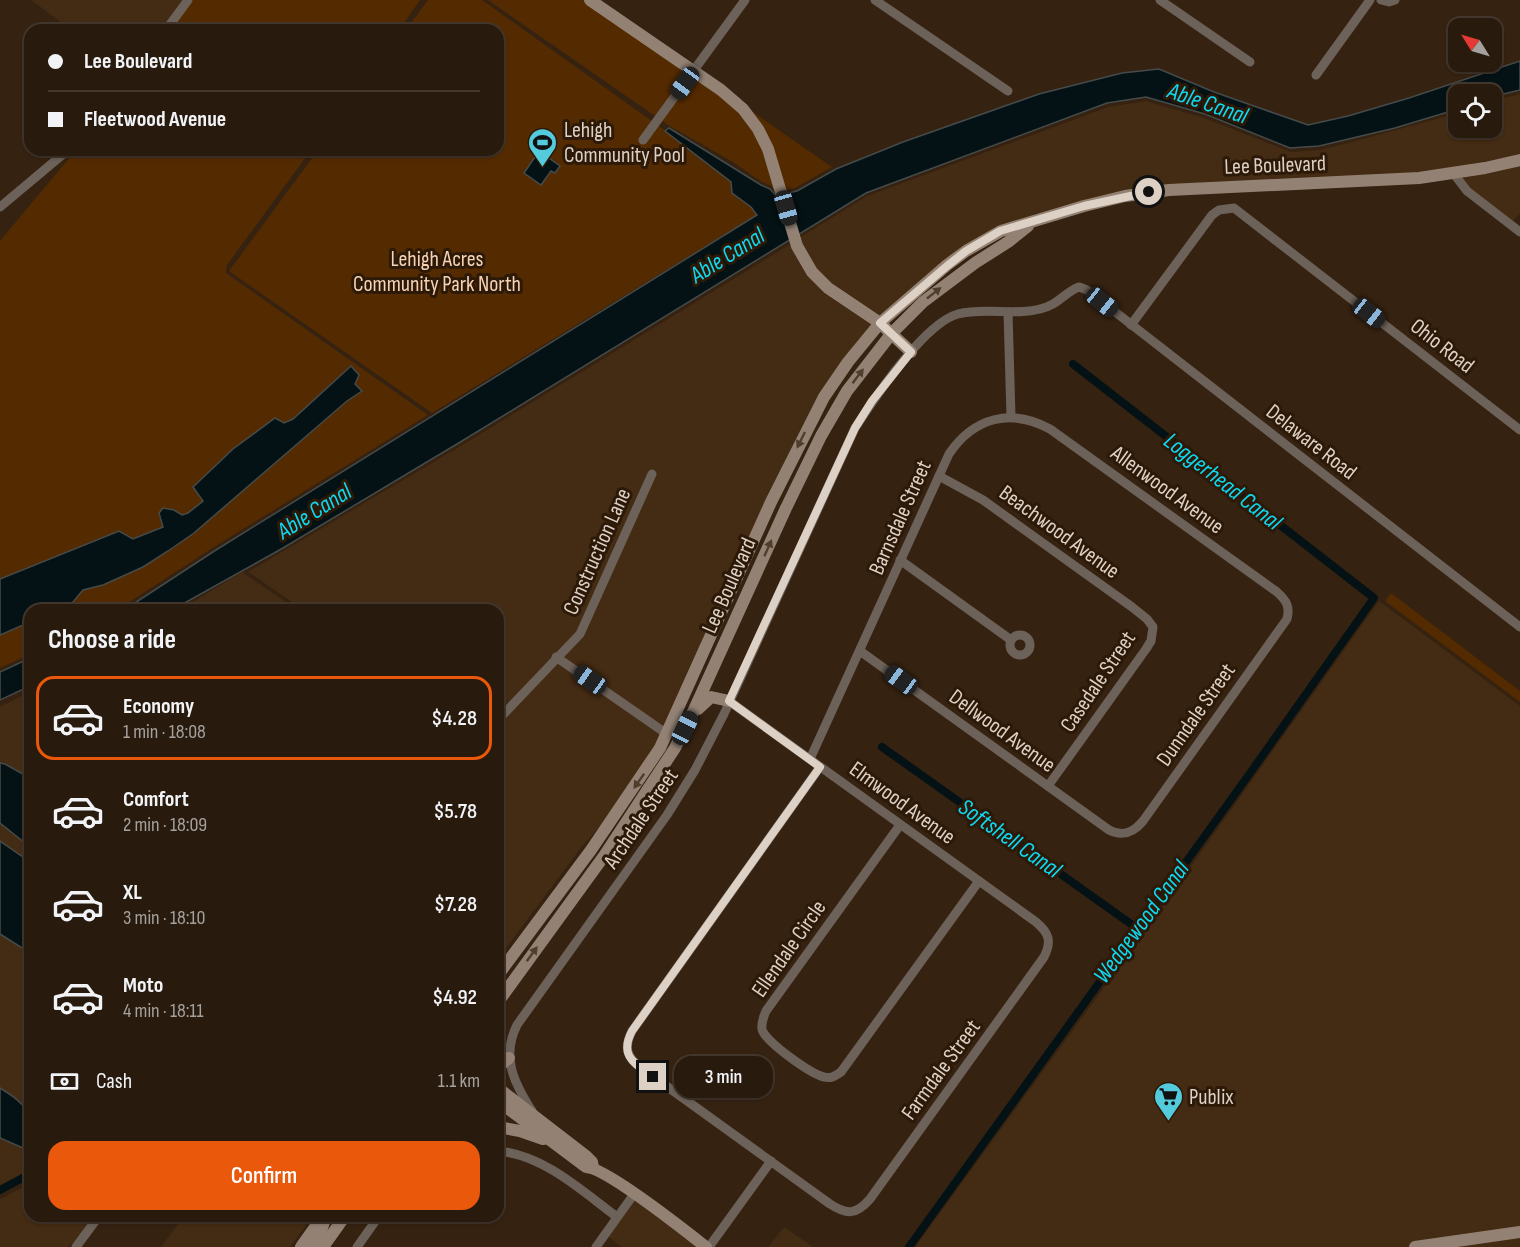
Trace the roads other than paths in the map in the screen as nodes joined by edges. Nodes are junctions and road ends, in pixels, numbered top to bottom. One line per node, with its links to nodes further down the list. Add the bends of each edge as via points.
1 (188, 0): 9 (street)
2 (590, 0): 11 (main road)
3 (745, 0): 11 (street)
4 (875, 0): 13 (street)
5 (1160, 0): 10 (street)
6 (1371, 0): 12 (street)
7 (1381, 0): 8 (street)
8 (1395, 0)
9 (170, 24)
10 (1250, 62)
11 (693, 71): 14 (street); 23 (main road, via 737,103 753,121 768,149 797,246 812,272)
12 (1316, 75)
13 (1008, 91)
14 (643, 141)
15 (61, 156): 18 (street)
16 (1520, 160): 17 (main road, Lee Boulevard)
17 (1454, 174): 19 (main road, Lee Boulevard, via 1150,192); 20 (street, via 1467,191)
18 (0, 207)
19 (1033, 221): 23 (main road, Lee Boulevard, via 1000,231 966,251); 25 (main road, Lee Boulevard, one-way to 19, via 923,302)
20 (1520, 232)
21 (1079, 286): 22 (street, Archdale Street, via 1050,306); 24 (street, Delaware Road)
22 (1008, 312): 26 (street, Archdale Street, via 957,315 942,323); 27 (street)
23 (880, 323): 25 (main road); 32 (main road, Lee Boulevard, one-way to 32, via 824,397)
24 (1131, 325): 28 (street, Ohio Road, via 1212,215 1226,208 1239,211); 35 (street, Delaware Road)
25 (892, 333): 26 (main road); 36 (main road, Lee Boulevard, one-way to 25, via 837,406)
26 (911, 352): 41 (street, Archdale Street, via 855,428)
27 (1011, 417): 30 (street, Barnsdale Street, via 979,426 963,436); 33 (street, Allenwood Avenue, via 1041,424 1069,442 1277,592 1286,600)
28 (1520, 430)
29 (652, 474): 39 (street, Construction Lane, via 585,625)
30 (939, 476): 31 (street, Barnsdale Street); 34 (street, Beachwood Avenue, via 983,500 1147,618)
31 (900, 560): 37 (street); 38 (street, Barnsdale Street)
32 (742, 566): 36 (main road, via 748,572 725,625); 44 (main road, Lee Boulevard)
33 (1289, 610): 50 (street, Dunndale Street, via 1287,620 1143,822)
34 (1153, 627): 48 (street, Casedale Street, via 1146,649)
35 (1520, 627)
36 (726, 640): 40 (main road, Lee Boulevard)
37 (1011, 640)
38 (860, 651): 46 (street, Barnsdale Street); 48 (street, Dellwood Avenue)
39 (556, 657): 42 (street, Construction Lane); 44 (street)
40 (711, 673): 41 (main road, via 712,682); 43 (main road, Lee Boulevard)
41 (729, 701): 43 (main road, via 711,697); 46 (street, Elmwood Avenue); 57 (street, Archdale Street, via 701,760 673,806 517,1025)
42 (504, 713)
43 (691, 716): 45 (main road, Lee Boulevard)
44 (667, 734): 45 (main road); 51 (main road, Lee Boulevard, one-way to 51, via 648,769)
45 (679, 740): 53 (main road, Lee Boulevard, via 641,802)
46 (810, 759): 47 (street, Elmwood Avenue)
47 (820, 767): 49 (street, Elmwood Avenue); 65 (street, via 626,1042 633,1062)
48 (1048, 786): 50 (street, Dellwood Avenue, via 1109,830)
49 (900, 825): 52 (street, Elmwood Avenue); 52 (street, Ellendale Circle, via 766,1011 762,1029 786,1053 825,1078 841,1072)
50 (1125, 834)
51 (585, 858): 53 (main road, via 587,862 567,894); 55 (main road, Lee Boulevard)
52 (979, 881): 54 (street, Elmwood Avenue, via 1045,929)
53 (563, 911): 56 (main road, Lee Boulevard, one-way to 53)
54 (1050, 939): 65 (street, Farmdale Street, via 1044,957 863,1207 850,1213 840,1210)
55 (504, 962)
56 (504, 994)
57 (509, 1058): 58 (main road); 61 (street, Archdale Street, via 515,1082)
58 (504, 1062)
59 (504, 1092): 61 (main road)
60 (504, 1105): 63 (main road)
61 (533, 1113): 66 (main road, via 586,1156)
62 (504, 1128): 63 (main road, via 531,1134)
63 (565, 1151): 66 (main road, via 586,1167)
64 (504, 1152): 68 (street, via 547,1167)
65 (771, 1161): 81 (street)
66 (593, 1167): 67 (main road)
67 (634, 1194): 68 (street); 81 (main road)
68 (617, 1217): 80 (street)
69 (95, 1222): 75 (street)
70 (319, 1222): 76 (main road)
71 (324, 1222): 77 (main road)
72 (341, 1222): 78 (main road)
73 (375, 1222): 79 (street)
74 (1520, 1232): 82 (main road)
75 (76, 1247)
76 (301, 1247)
77 (311, 1247)
78 (323, 1247)
79 (357, 1247)
80 (596, 1247)
81 (708, 1247)
82 (1415, 1247)

